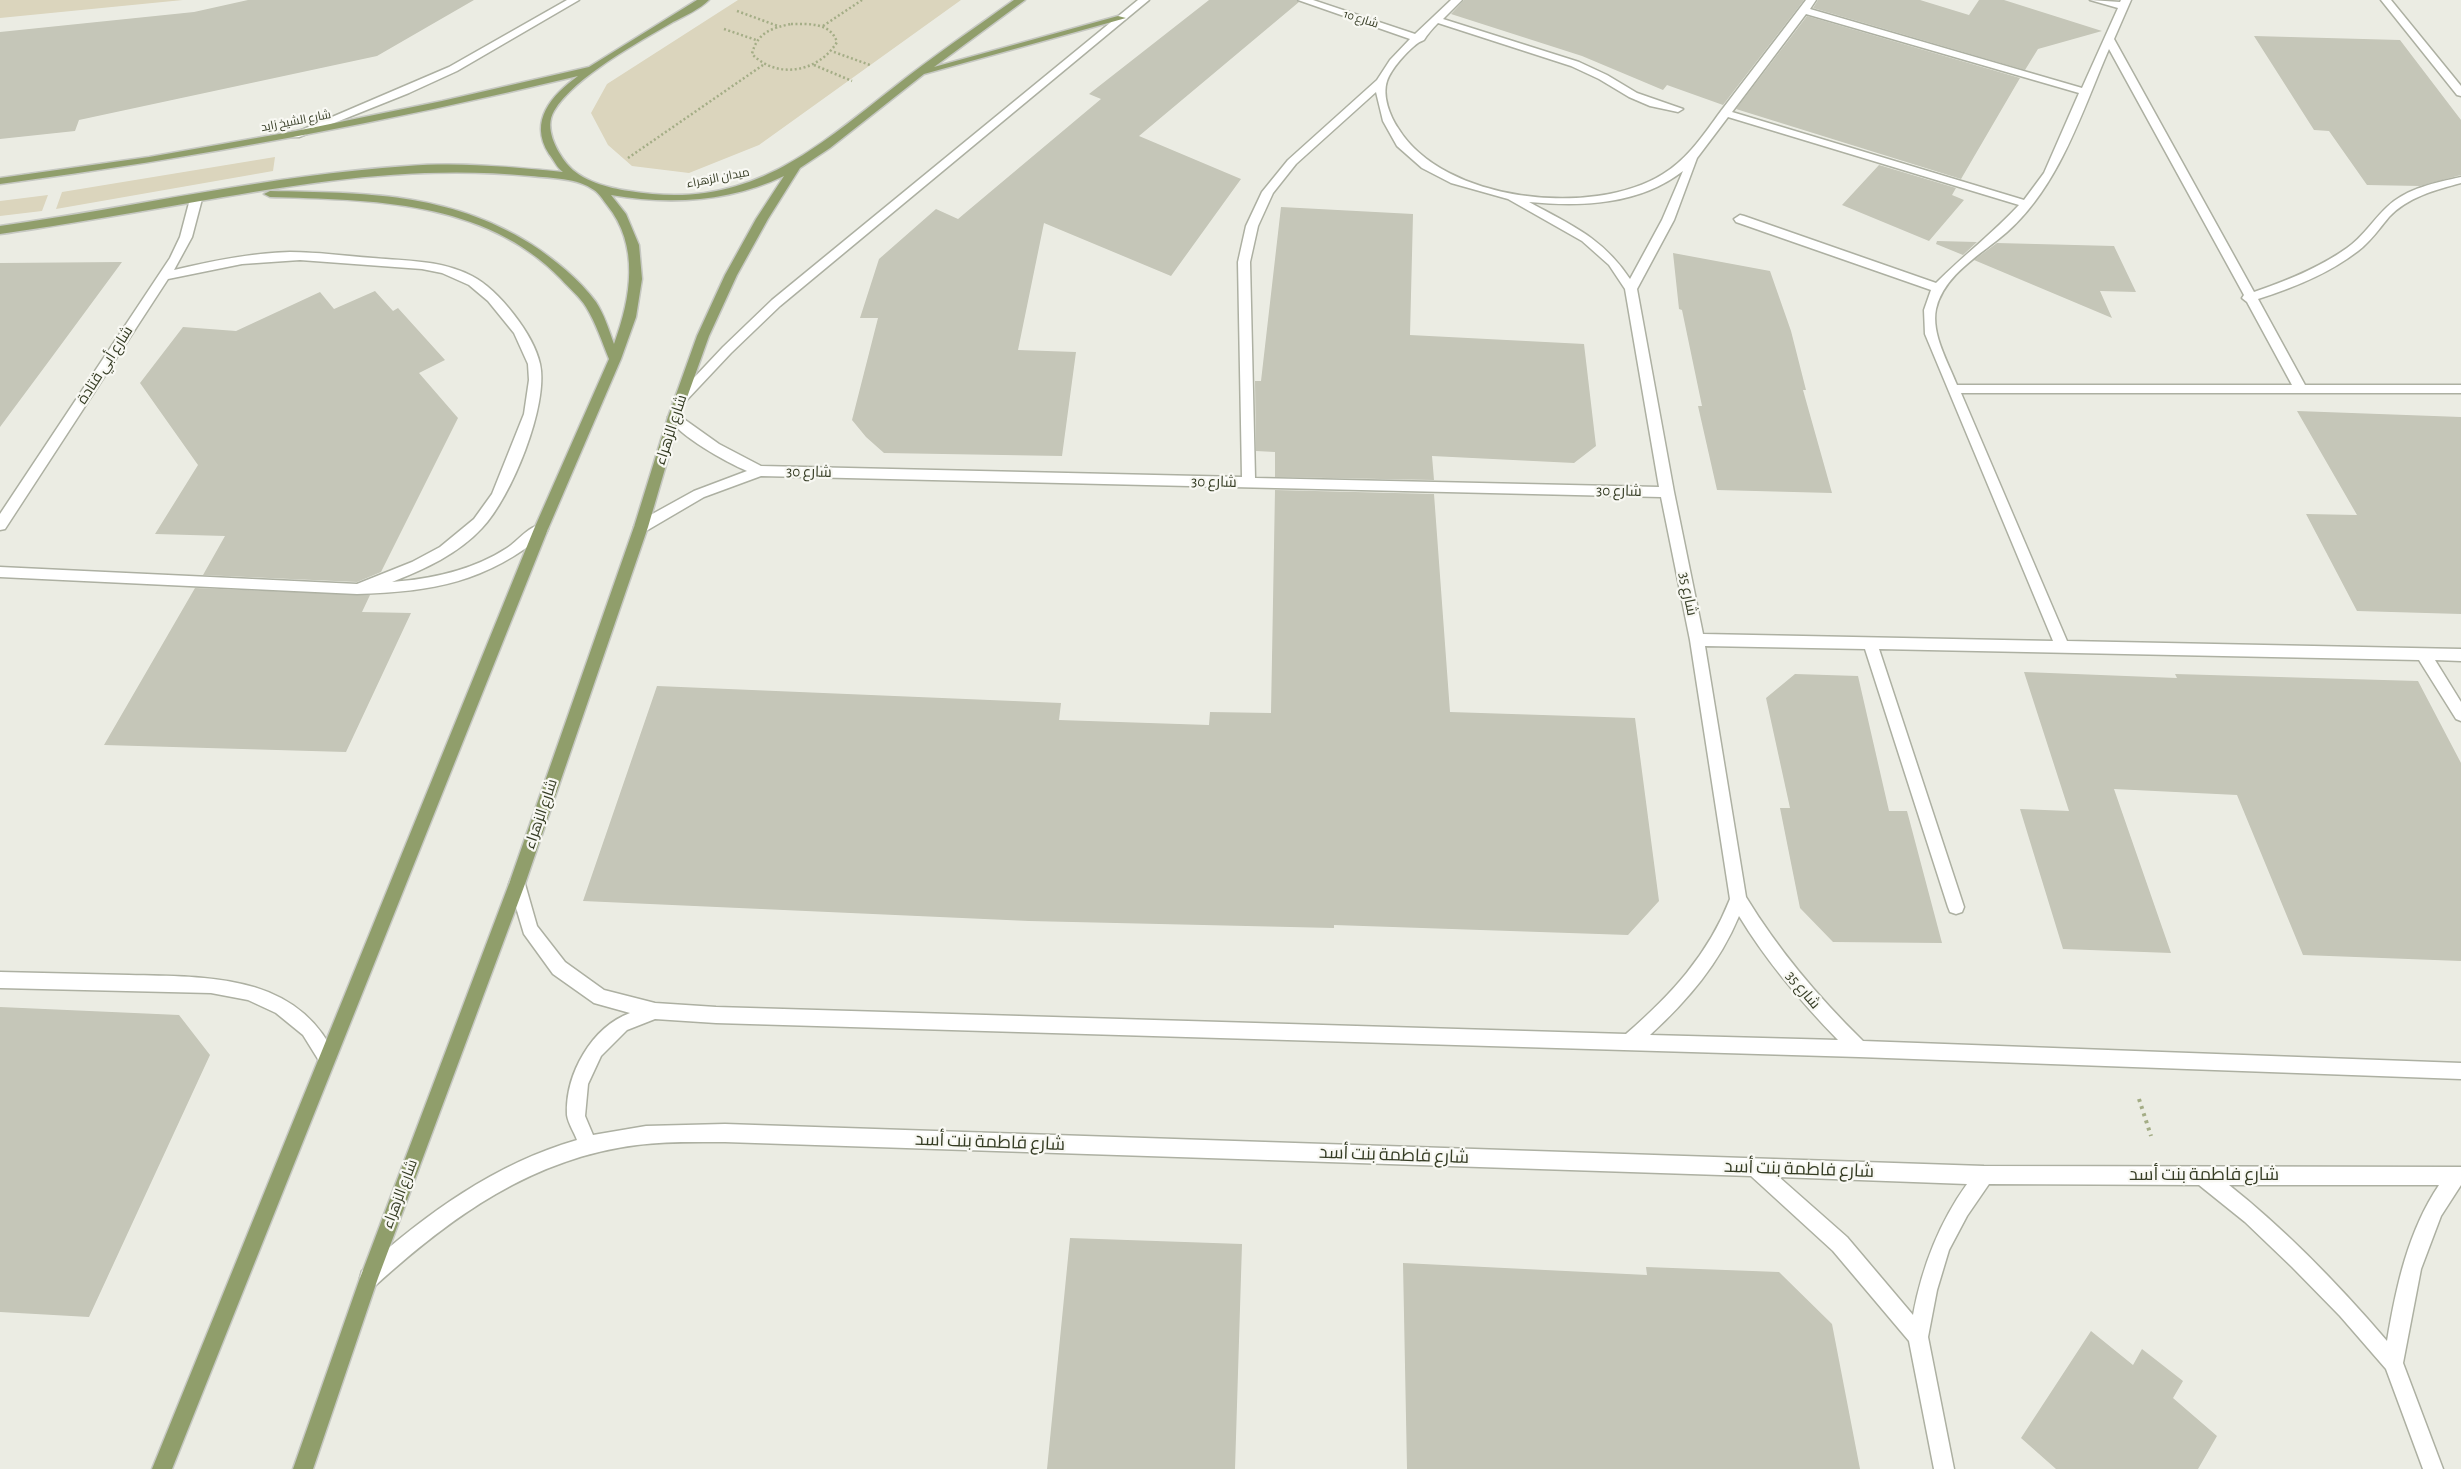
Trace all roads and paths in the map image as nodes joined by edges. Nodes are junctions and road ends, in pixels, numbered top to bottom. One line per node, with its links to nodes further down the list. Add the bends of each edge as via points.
1 (574, 0): 28 (street, via 453,69)
2 (704, 0): 21 (main road, ميدان الزهراء)
3 (862, 0): 17 (path)
4 (1020, 0): 22 (main road, ميدان الزهراء)
5 (1144, 0): 14 (street)
6 (1303, 0): 18 (street, شارع 10)
7 (1457, 0): 15 (street)
8 (1811, 0): 13 (street)
9 (2095, 0): 11 (street)
10 (2386, 0): 25 (street)
11 (2124, 3): 19 (street)
12 (734, 10): 16 (path)
13 (1804, 10): 24 (street); 27 (street)
14 (1121, 18): 22 (main road); 48 (street, via 776,303)
15 (1437, 20): 18 (street); 26 (street, via 1575,64 1603,76 1632,95)
16 (778, 26): 17 (path, via 794,23); 20 (path, via 765,32 753,47 752,54)
17 (824, 26): 20 (path, via 834,33 837,42 834,52 825,59 800,69)
18 (1419, 38): 23 (street, via 1394,63)
19 (2109, 39): 24 (street); 43 (street)
20 (764, 65): 34 (path)
21 (594, 68): 28 (main road, شارع الشيخ زايد); 31 (main road, ميدان الزهراء, via 548,111 545,135 554,157)
22 (918, 75): 30 (main road, ميدان الزهراء)
23 (1382, 81): 35 (street, via 1382,106 1392,130 1412,153 1441,173 1478,189); 51 (street, via 1292,162 1268,192 1252,226 1244,262)
24 (2086, 92): 37 (street, via 2049,173)
25 (2461, 93)
26 (1678, 109)
27 (1726, 113): 29 (street); 37 (street)
28 (288, 138): 33 (main road, شارع الشيخ زايد)
29 (1694, 155): 35 (street, via 1678,171 1655,184 1616,197 1569,202); 42 (street, via 1668,220)
30 (795, 168): 34 (main road, ميدان الزهراء, via 748,187 695,198 642,198); 48 (main road, شارع الزهراء, via 731,275 703,336)
31 (574, 177): 34 (main road, ميدان الزهراء); 36 (main road, via 494,169 410,169 322,177)
32 (2461, 180): 43 (street, via 2420,192 2397,204 2354,249 2325,268 2290,285)
33 (0, 181)
34 (594, 186): 44 (main road, via 620,214 633,245 636,279 630,317)
35 (1513, 198): 42 (street, via 1586,238 1613,262)
36 (196, 199): 39 (main road); 40 (street, شارع أبي قتادة, via 186,237); 44 (main road, via 279,194 363,196 435,206 499,229 551,262 591,304)
37 (2027, 204): 41 (street)
38 (1740, 219): 41 (street)
39 (0, 230)
40 (164, 276): 53 (street, شارع أبي قتادة); 57 (street, via 229,262 291,256 444,268 478,286 524,336 534,360 536,386 530,415 503,487 490,511 470,532 438,555 400,574)
41 (1938, 288): 45 (street, via 1930,310 1931,334)
42 (1632, 289): 52 (street, شارع 35)
43 (2248, 298): 46 (street)
44 (615, 359): 55 (main road)
45 (1954, 389): 46 (street); 60 (street)
46 (2301, 389): 47 (street)
47 (2461, 390)
48 (680, 401): 49 (main road, شارع الزهراء)
49 (674, 417): 50 (street, شارع 30, via 713,448); 54 (main road, شارع الزهراء)
50 (760, 471): 51 (street, شارع 30); 54 (street, شارع 30, via 699,494)
51 (1249, 482): 52 (street, شارع 30)
52 (1667, 492): 58 (street, شارع 35)
53 (2, 519)
54 (641, 527): 64 (main road, شارع الزهراء)
55 (541, 529): 57 (street, via 510,553 473,572 432,584); 71 (main road)
56 (0, 572): 57 (street)
57 (357, 589)
58 (1697, 640): 59 (street); 65 (street, شارع 35)
59 (1870, 643): 60 (street); 66 (street)
60 (2062, 646): 61 (street)
61 (2424, 655): 62 (street); 63 (street)
62 (2461, 655)
63 (2461, 715)
64 (517, 884): 68 (street, via 530,929 558,968 600,997); 80 (main road, شارع الزهراء)
65 (1738, 900): 69 (street, via 1720,939 1696,977 1665,1011); 70 (street, شارع 35, via 1790,976)
66 (1956, 907)
67 (0, 980): 71 (street, via 211,985 249,992 282,1007 309,1029)
68 (655, 1011): 69 (street); 74 (street, via 621,1024 595,1050 579,1083 576,1116)
69 (1629, 1042): 70 (street)
70 (1859, 1049): 72 (street)
71 (327, 1058): 83 (main road)
72 (2126, 1058): 73 (street); 76 (path)
73 (2461, 1071)
74 (588, 1145): 75 (street, شارع فاطمة بنت أسد, via 635,1136 726,1132); 80 (street, شارع فاطمة بنت أسد, via 542,1160 453,1207 410,1240)
75 (1755, 1168): 77 (street, شارع فاطمة بنت أسد); 81 (street, via 1840,1244)
76 (2164, 1174): 77 (street, شارع فاطمة بنت أسد); 78 (street, شارع فاطمة بنت أسد)
77 (1984, 1175): 81 (street, via 1960,1209 1941,1248 1927,1290)
78 (2202, 1175): 79 (street, شارع فاطمة بنت أسد); 82 (street, via 2252,1215 2299,1260)
79 (2458, 1176): 82 (street, via 2432,1214 2413,1259)
80 (369, 1278): 84 (main road, شارع الزهراء)
81 (1918, 1337): 85 (street)
82 (2393, 1363): 86 (street)
83 (162, 1469)
84 (304, 1469)
85 (1944, 1469)
86 (2433, 1469)

